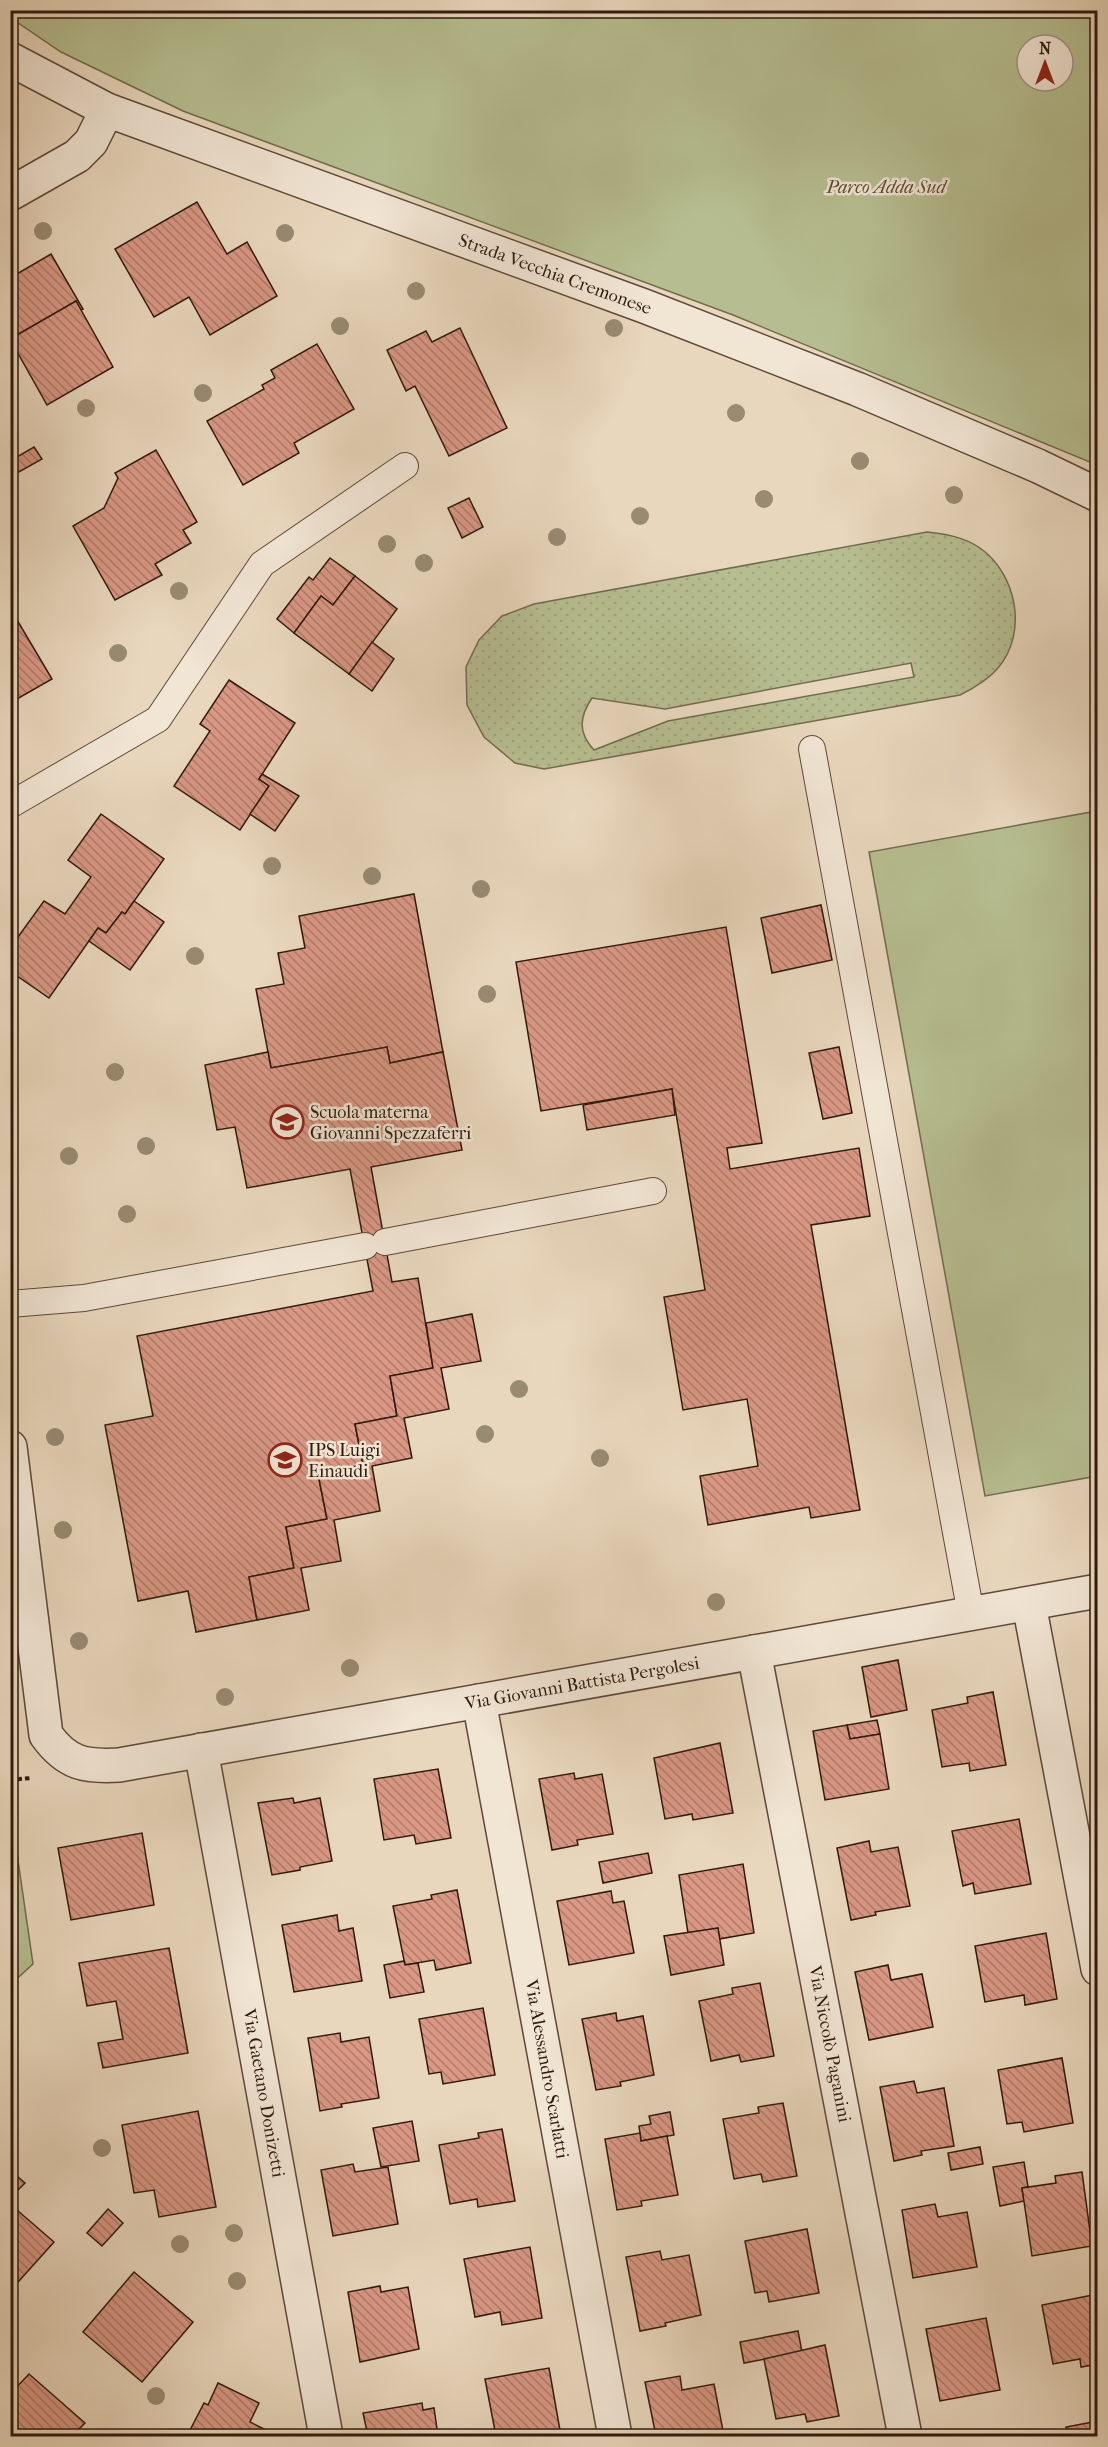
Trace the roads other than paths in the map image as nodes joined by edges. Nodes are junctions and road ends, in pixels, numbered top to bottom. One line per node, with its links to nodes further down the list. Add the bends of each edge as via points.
1 (10, 59): 2 (street, Strada Vecchia Cremonese)
2 (107, 110): 3 (street, via 91,142 77,156); 5 (street, Strada Vecchia Cremonese, via 666,314 857,389)
3 (10, 194)
4 (405, 466): 7 (lane, via 262,564 158,719)
5 (1098, 495)
6 (812, 749): 13 (lane)
7 (10, 805)
8 (653, 1191): 9 (lane, via 84,1298)
9 (10, 1304)
10 (10, 1447): 16 (street, Via Giovanni Battista Pergolesi, via 46,1735 68,1758 98,1766)
11 (1098, 1592): 12 (street, Via Giovanni Battista Pergolesi)
12 (1029, 1604): 13 (street, Via Giovanni Battista Pergolesi); 17 (street)
13 (971, 1614): 14 (street, Via Giovanni Battista Pergolesi)
14 (754, 1652): 15 (street, Via Giovanni Battista Pergolesi); 20 (street, Via Niccolò Paganini)
15 (479, 1701): 16 (street, Via Giovanni Battista Pergolesi); 19 (street, Via Alessandro Scarlatti)
16 (201, 1750): 18 (street, Via Gaetano Donizetti)
17 (1098, 1970)
18 (326, 2436)
19 (615, 2436)
20 (905, 2436)

